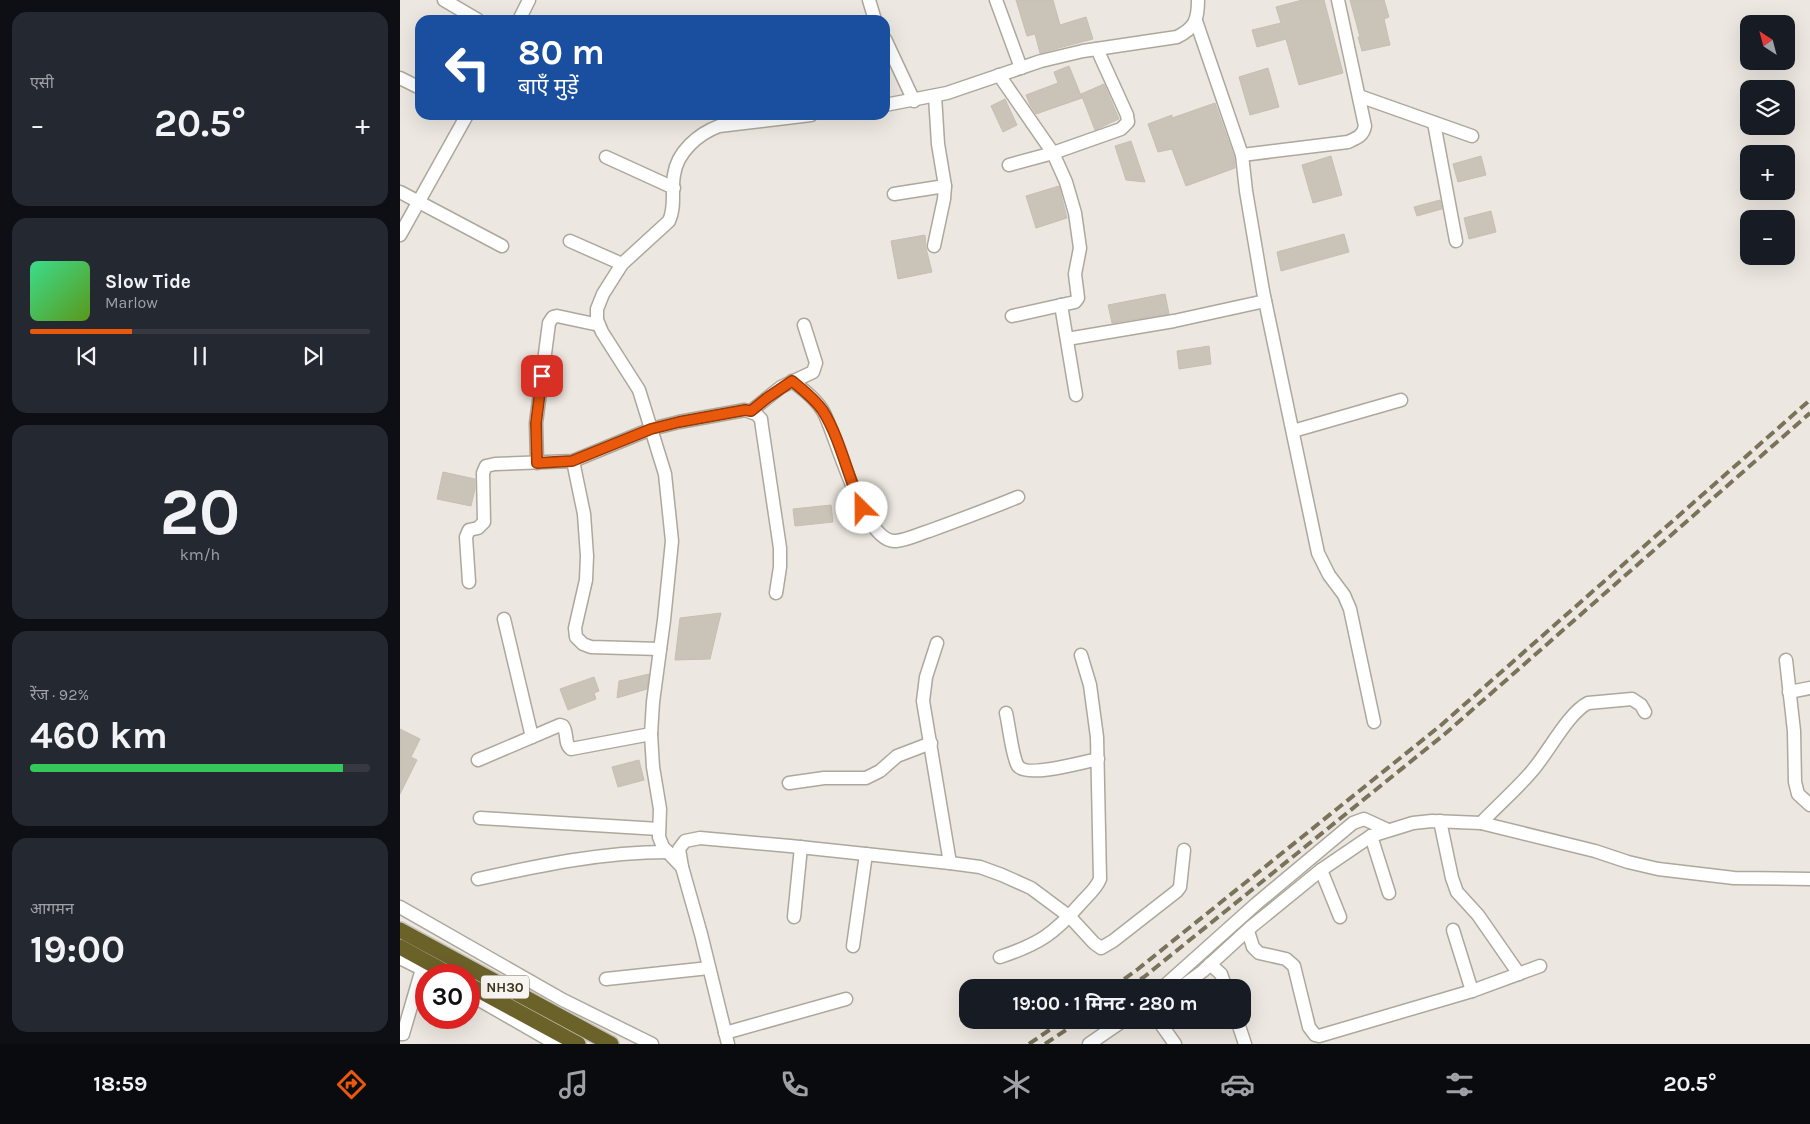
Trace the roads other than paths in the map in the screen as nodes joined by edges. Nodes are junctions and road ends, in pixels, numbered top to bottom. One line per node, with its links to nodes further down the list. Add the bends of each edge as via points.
1 (444, 0): 7 (street)
2 (529, 0): 8 (street)
3 (869, 0): 9 (street)
4 (996, 0): 13 (street)
5 (1198, 0): 10 (street)
6 (1338, 0): 18 (street)
7 (470, 15)
8 (522, 15)
9 (874, 15)
10 (1196, 21): 11 (street, via 1177,37); 26 (street)
11 (1097, 49): 13 (street); 25 (street, via 1128,122 1121,129)
12 (890, 50): 19 (street)
13 (1021, 68): 14 (street)
14 (999, 75): 17 (street); 25 (street)
15 (400, 78): 16 (street)
16 (415, 86)
17 (935, 96): 19 (street); 29 (street)
18 (1359, 96): 23 (street); 26 (street, via 1365,126 1364,133 1357,138 1348,142)
19 (914, 100): 20 (street)
20 (890, 104)
21 (464, 120): 33 (street)
22 (769, 120): 30 (street, via 719,126 705,131 680,160 674,174)
23 (1434, 123): 24 (street); 36 (street)
24 (1472, 136)
25 (1053, 153): 28 (street); 41 (street, via 1068,189 1080,248 1075,274 1078,298 1075,302)
26 (1242, 155): 40 (street)
27 (606, 157): 30 (street)
28 (1009, 165)
29 (945, 186): 32 (street); 38 (street)
30 (674, 188): 39 (street, via 673,212 669,221)
31 (400, 192): 33 (street)
32 (894, 194)
33 (418, 203): 34 (street); 37 (street)
34 (400, 235)
35 (570, 241): 39 (street)
36 (1456, 241)
37 (502, 246)
38 (934, 246)
39 (622, 264): 43 (street, via 597,309)
40 (1265, 301): 45 (street); 51 (street)
41 (1061, 305): 42 (street); 45 (street)
42 (1012, 316)
43 (599, 325): 50 (street, via 639,390); 53 (street, via 557,316 549,323 536,423)
44 (804, 325): 46 (street, via 816,363 813,372)
45 (1067, 339): 47 (street)
46 (792, 381): 49 (street); 54 (street, via 823,411 860,503 884,538 903,540)
47 (1076, 394)
48 (1401, 400): 51 (street)
49 (751, 411): 50 (street); 56 (street, via 760,419 762,427 780,548)
50 (651, 429): 52 (street); 59 (street, via 665,474 672,541)
51 (1293, 431): 66 (street, via 1318,553 1350,609)
52 (572, 461): 53 (street); 59 (street, via 584,514 588,556 576,637 591,646)
53 (537, 463): 55 (street, via 489,464 484,469 484,522 469,530 466,537)
54 (1018, 497)
55 (469, 582)
56 (776, 593)
57 (504, 619): 68 (street)
58 (937, 643): 69 (street, via 923,689)
59 (660, 649): 67 (street)
60 (1082, 655): 70 (street, via 1090,686)
61 (1786, 660): 63 (street)
62 (1810, 688): 63 (street)
63 (1789, 692): 73 (street, via 1796,788)
64 (1645, 712): 76 (street, via 1632,699 1582,706 1531,772)
65 (1006, 713): 70 (street, via 1016,759 1025,771)
66 (1374, 722)
67 (651, 734): 68 (street, via 571,749 562,725); 77 (street, via 652,767 660,809)
68 (532, 737): 71 (street)
69 (931, 743): 72 (street, via 897,756 866,778 824,778); 84 (street)
70 (1098, 759): 92 (street, via 1100,878 1096,888)
71 (478, 760)
72 (789, 783)
73 (1810, 805)
74 (480, 818): 77 (street)
75 (1440, 821): 76 (street); 78 (street, via 1413,823); 106 (street, via 1457,892 1478,915)
76 (1481, 822): 88 (street, via 1658,870 1734,878)
77 (659, 829): 82 (street, via 660,842)
78 (1388, 830): 79 (street); 108 (street, via 1364,819 1353,823)
79 (1371, 836): 86 (street); 89 (street)
80 (801, 847): 83 (street); 85 (street, via 689,839 679,849); 91 (street)
81 (1184, 850): 92 (street, via 1177,891 1106,946 1098,946)
82 (668, 852): 85 (street); 87 (street, via 595,856)
83 (866, 854): 84 (street); 97 (street)
84 (950, 863): 92 (street, via 1010,878 1031,888)
85 (682, 868): 105 (street)
86 (1321, 870): 93 (street); 95 (street)
87 (478, 879)
88 (1810, 879)
89 (1390, 893)
90 (400, 907): 124 (street, via 563,1000)
91 (794, 917)
92 (1070, 917): 99 (street, via 1040,941)
93 (1340, 917)
94 (400, 930): 123 (highway, NH30)
95 (1248, 930): 102 (street); 112 (street, via 1259,953 1286,959 1294,966 1309,1027 1315,1035)
96 (1453, 930): 112 (street)
97 (853, 946)
98 (400, 947): 101 (highway)
99 (1000, 957)
100 (400, 958): 103 (street)
101 (431, 964)
102 (1210, 964): 109 (street); 110 (street)
103 (415, 966)
104 (1540, 966): 106 (street)
105 (709, 968): 107 (street); 120 (street)
106 (1519, 974): 112 (street)
107 (606, 979)
108 (1172, 979)
109 (1191, 979)
110 (1223, 979)
111 (480, 991): 122 (highway, NH30)
112 (1472, 991)
113 (846, 999): 120 (street)
114 (480, 1000): 121 (street)
115 (415, 1003): 119 (street)
116 (1111, 1029): 125 (street)
117 (1164, 1029): 126 (street)
118 (1240, 1029): 127 (street)
119 (400, 1034)
120 (727, 1038)
121 (556, 1044)
122 (578, 1044)
123 (611, 1044)
124 (652, 1044)
125 (1089, 1044)
126 (1175, 1044)
127 (1245, 1044)

